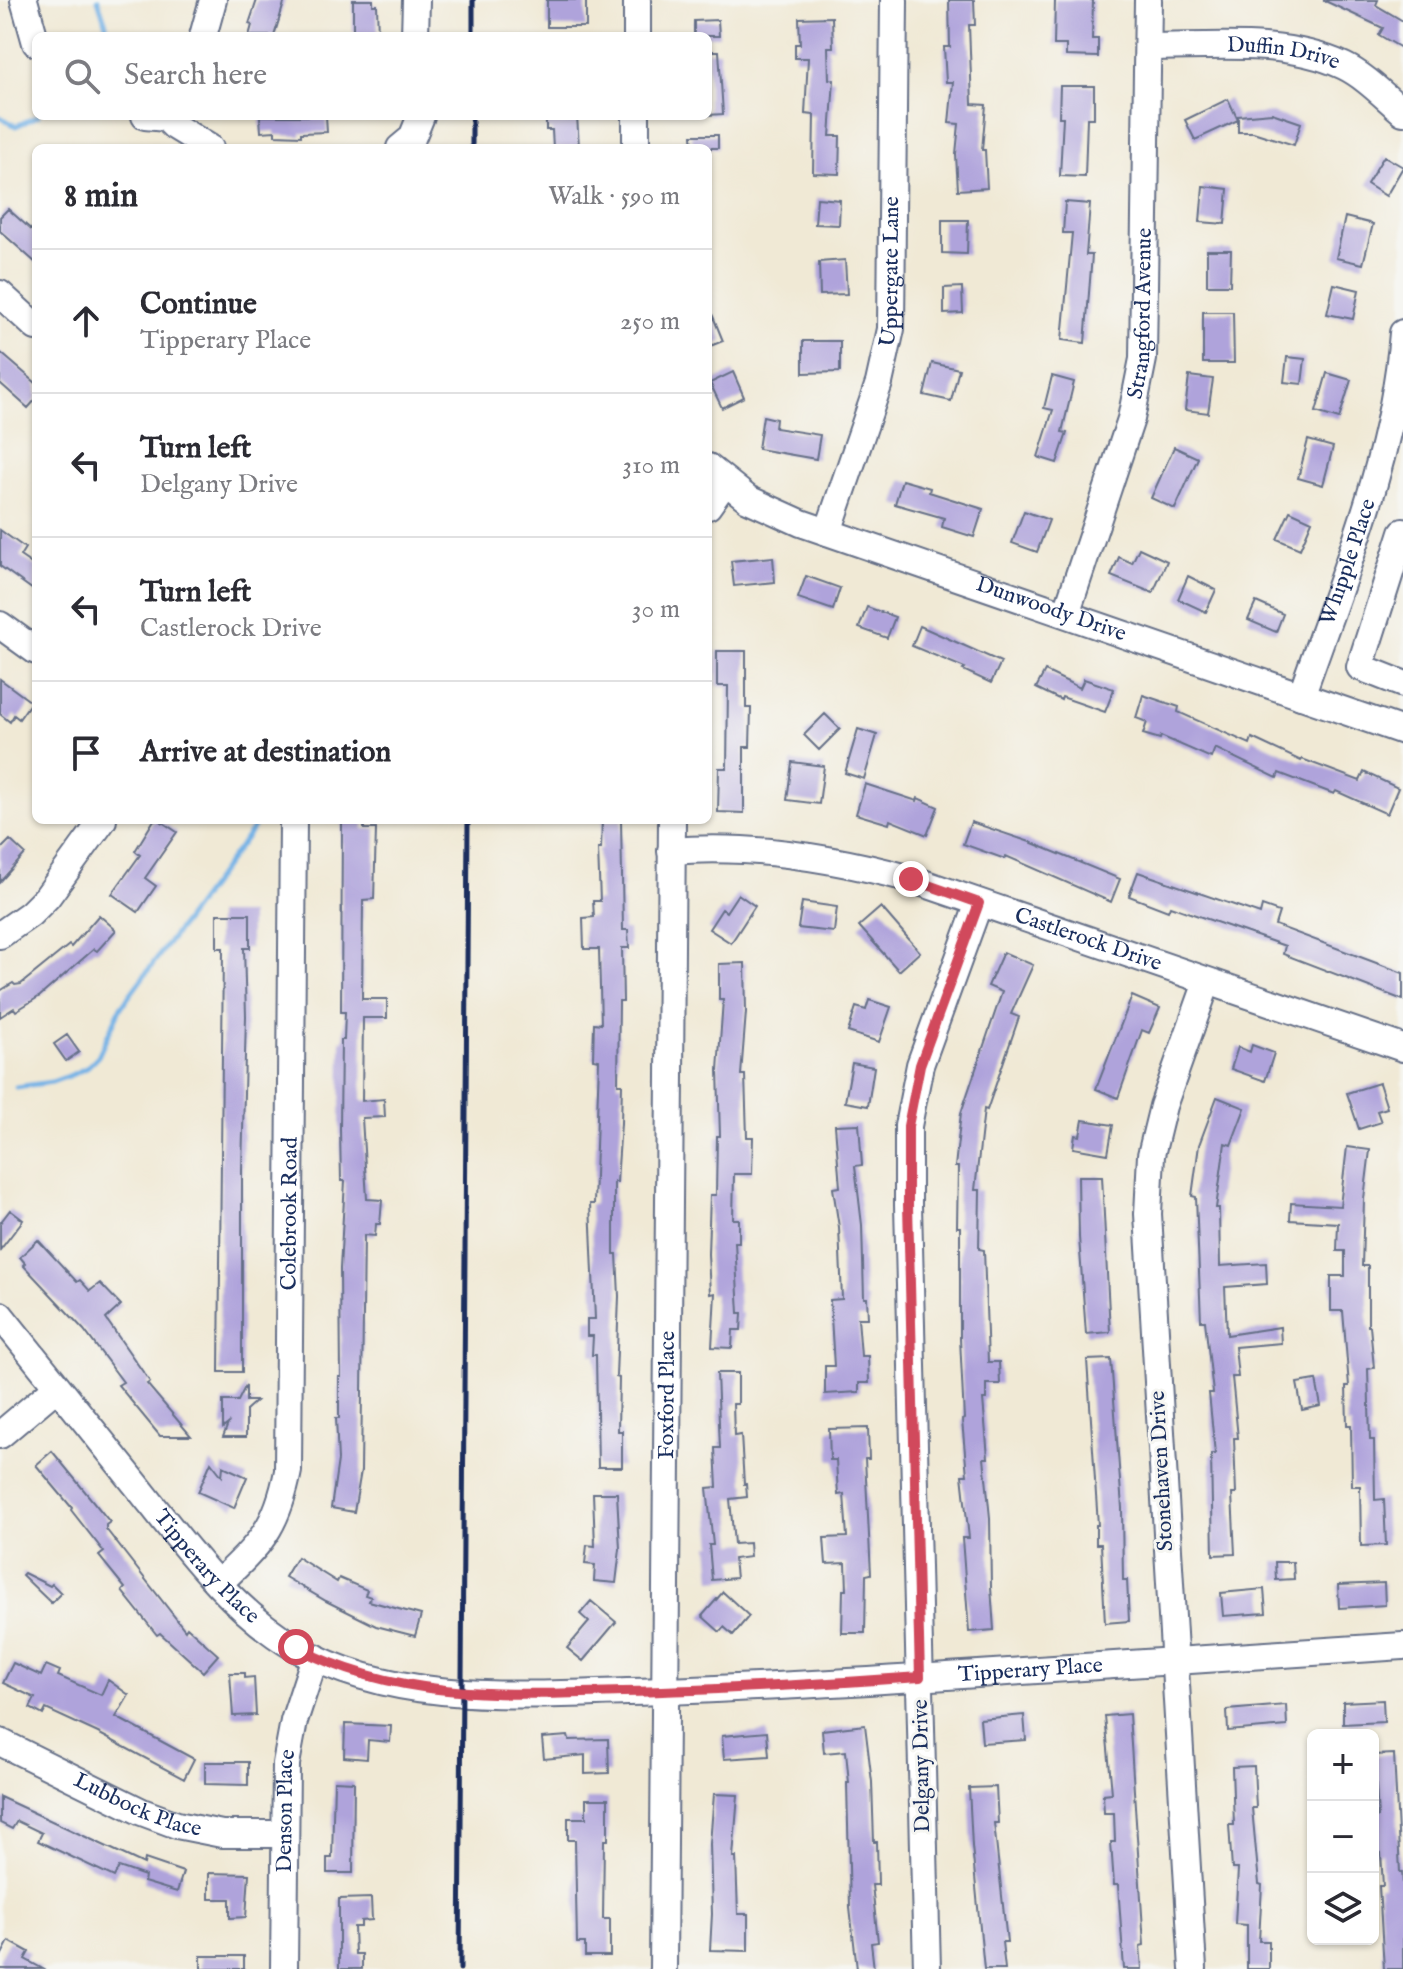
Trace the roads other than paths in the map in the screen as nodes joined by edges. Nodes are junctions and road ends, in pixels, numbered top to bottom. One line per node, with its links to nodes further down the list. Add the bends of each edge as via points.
1 (24, 0): 7 (street)
2 (213, 0): 8 (street)
3 (416, 0): 9 (street)
4 (637, 0): 10 (street)
5 (894, 0): 24 (street, Uppergate Lane, via 891,329 879,383)
6 (1148, 0): 11 (street, Strangford Avenue)
7 (33, 32)
8 (204, 32)
9 (415, 32)
10 (637, 32)
11 (1148, 47): 12 (street, Duffin Drive, via 1303,52 1344,66); 26 (street, Strangford Avenue, via 1143,359 1131,419)
12 (1403, 112)
13 (164, 120): 16 (street)
14 (419, 120): 17 (street)
15 (636, 120): 18 (street)
16 (203, 144)
17 (405, 144)
18 (636, 144)
19 (0, 294): 20 (street)
20 (32, 323)
21 (1403, 333): 22 (street, Whipple Place)
22 (1392, 462): 29 (street, Whipple Place)
23 (716, 475): 24 (street, Dunwoody Drive, via 770,511)
24 (828, 532): 26 (street, Dunwoody Drive)
25 (1403, 532): 30 (street)
26 (1066, 614): 32 (street, Dunwoody Drive)
27 (0, 625): 28 (street)
28 (32, 648)
29 (1316, 653): 30 (street); 32 (street, Whipple Place)
30 (1360, 667): 31 (street)
31 (1403, 684)
32 (1301, 696): 33 (street, Dunwoody Drive)
33 (1403, 731)
34 (100, 824): 39 (street, via 47,897)
35 (293, 824): 45 (street, Colebrook Road, via 288,1471 270,1528)
36 (672, 824): 37 (street, Foxford Place)
37 (671, 851): 38 (street, Castlerock Drive, via 783,853 835,860); 50 (street, Foxford Place)
38 (979, 903): 40 (street, Castlerock Drive); 49 (street, Delgany Drive, via 920,1065 908,1126)
39 (0, 935)
40 (1207, 982): 41 (street, Castlerock Drive); 48 (street, Stonehaven Drive, via 1163,1106 1149,1175)
41 (1403, 1048)
42 (0, 1315): 43 (street, Tipperary Place)
43 (57, 1387): 44 (street); 45 (street, Tipperary Place)
44 (0, 1435)
45 (219, 1583): 47 (street, Tipperary Place, via 264,1627)
46 (1403, 1646): 48 (street, Tipperary Place)
47 (315, 1657): 50 (street, Tipperary Place, via 384,1682 430,1690); 52 (street, Denson Place, via 290,1739)
48 (1174, 1661): 49 (street, Tipperary Place); 56 (street, Stonehaven Drive)
49 (920, 1677): 50 (street, Tipperary Place); 55 (street, Delgany Drive)
50 (664, 1691): 54 (street, Foxford Place)
51 (0, 1742): 52 (street, Lubbock Place, via 177,1825 222,1834)
52 (285, 1834): 53 (street, Denson Place)
53 (284, 1969)
54 (663, 1969)
55 (927, 1969)
56 (1193, 1969)

